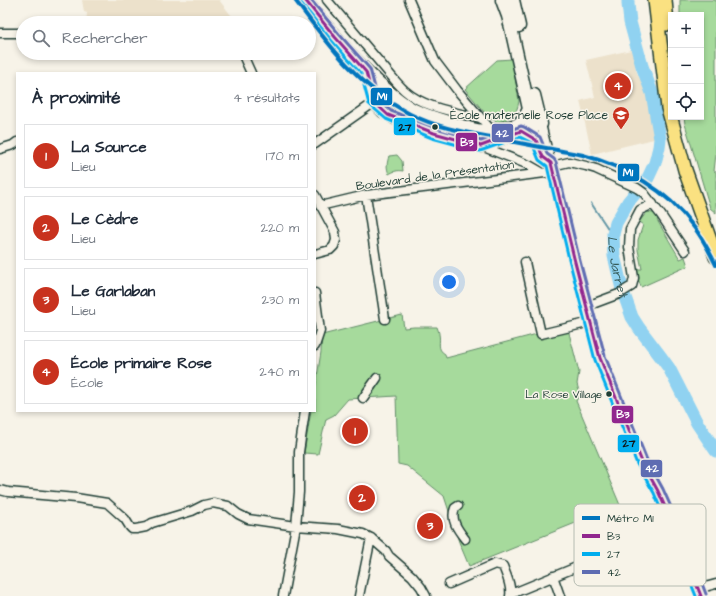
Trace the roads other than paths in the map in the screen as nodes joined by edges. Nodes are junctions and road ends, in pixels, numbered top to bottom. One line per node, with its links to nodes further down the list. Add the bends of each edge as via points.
1 (305, 0): 13 (street)
2 (327, 0): 17 (street, via 404,90 434,107)
3 (409, 0): 17 (street, via 435,61)
4 (502, 0): 16 (street, via 511,28)
5 (513, 0): 19 (street)
6 (655, 0): 25 (main road, via 668,108)
7 (664, 0): 10 (main road)
8 (0, 33): 9 (street)
9 (16, 33)
10 (669, 48)
11 (245, 60): 12 (street)
12 (251, 72)
13 (366, 72): 14 (street); 15 (street)
14 (386, 90): 15 (street); 21 (street, via 398,100 438,119 480,131)
15 (374, 102): 24 (street); 26 (street, via 395,118 434,133)
16 (529, 109): 19 (street); 20 (street)
17 (480, 118): 21 (street)
18 (676, 120): 25 (main road)
19 (537, 123): 20 (street); 22 (street); 29 (street)
20 (519, 128): 21 (street); 22 (street); 26 (street)
21 (492, 131)
22 (536, 140): 28 (street)
23 (16, 143): 27 (street)
24 (316, 143)
25 (679, 145): 38 (main road, via 685,170)
26 (481, 146): 30 (street)
27 (0, 149)
28 (543, 157): 29 (street); 30 (street)
29 (552, 167): 31 (street, Boulevard de la Présentation); 34 (street, Boulevard de la Présentation, via 569,162 596,169 637,188); 41 (street)
30 (536, 169): 31 (street)
31 (544, 173): 32 (street, Boulevard de la Présentation)
32 (366, 195): 35 (street, Boulevard de la Présentation); 42 (street)
33 (316, 197): 35 (street)
34 (653, 204): 36 (street, Boulevard de la Présentation); 41 (street, via 640,210 630,229 629,247 634,278 630,288)
35 (320, 206): 37 (street, via 335,232 336,240 330,250)
36 (685, 252)
37 (316, 254)
38 (716, 257)
39 (524, 262): 43 (street, via 540,334)
40 (316, 301): 44 (street, via 320,331)
41 (587, 306): 43 (street)
42 (385, 319)
43 (591, 322): 49 (street, via 600,358 642,462)
44 (316, 344)
45 (377, 378): 46 (street)
46 (364, 398)
47 (305, 412): 51 (street, via 299,452)
48 (0, 490): 51 (street, via 107,502 125,518 132,529 146,527 213,504 228,506 248,519)
49 (664, 504)
50 (458, 506): 53 (street, via 453,516 457,528)
51 (296, 526): 52 (street, via 338,529); 60 (street)
52 (371, 538): 61 (street); 62 (street, via 412,576)
53 (465, 539)
54 (574, 567): 55 (street)
55 (552, 576): 59 (street); 63 (street)
56 (449, 584): 59 (street, via 495,564 503,566 509,582)
57 (716, 584): 58 (street, via 705,587)
58 (700, 593)
59 (510, 595)
60 (283, 596)
61 (360, 596)
62 (426, 596)
63 (560, 596)

